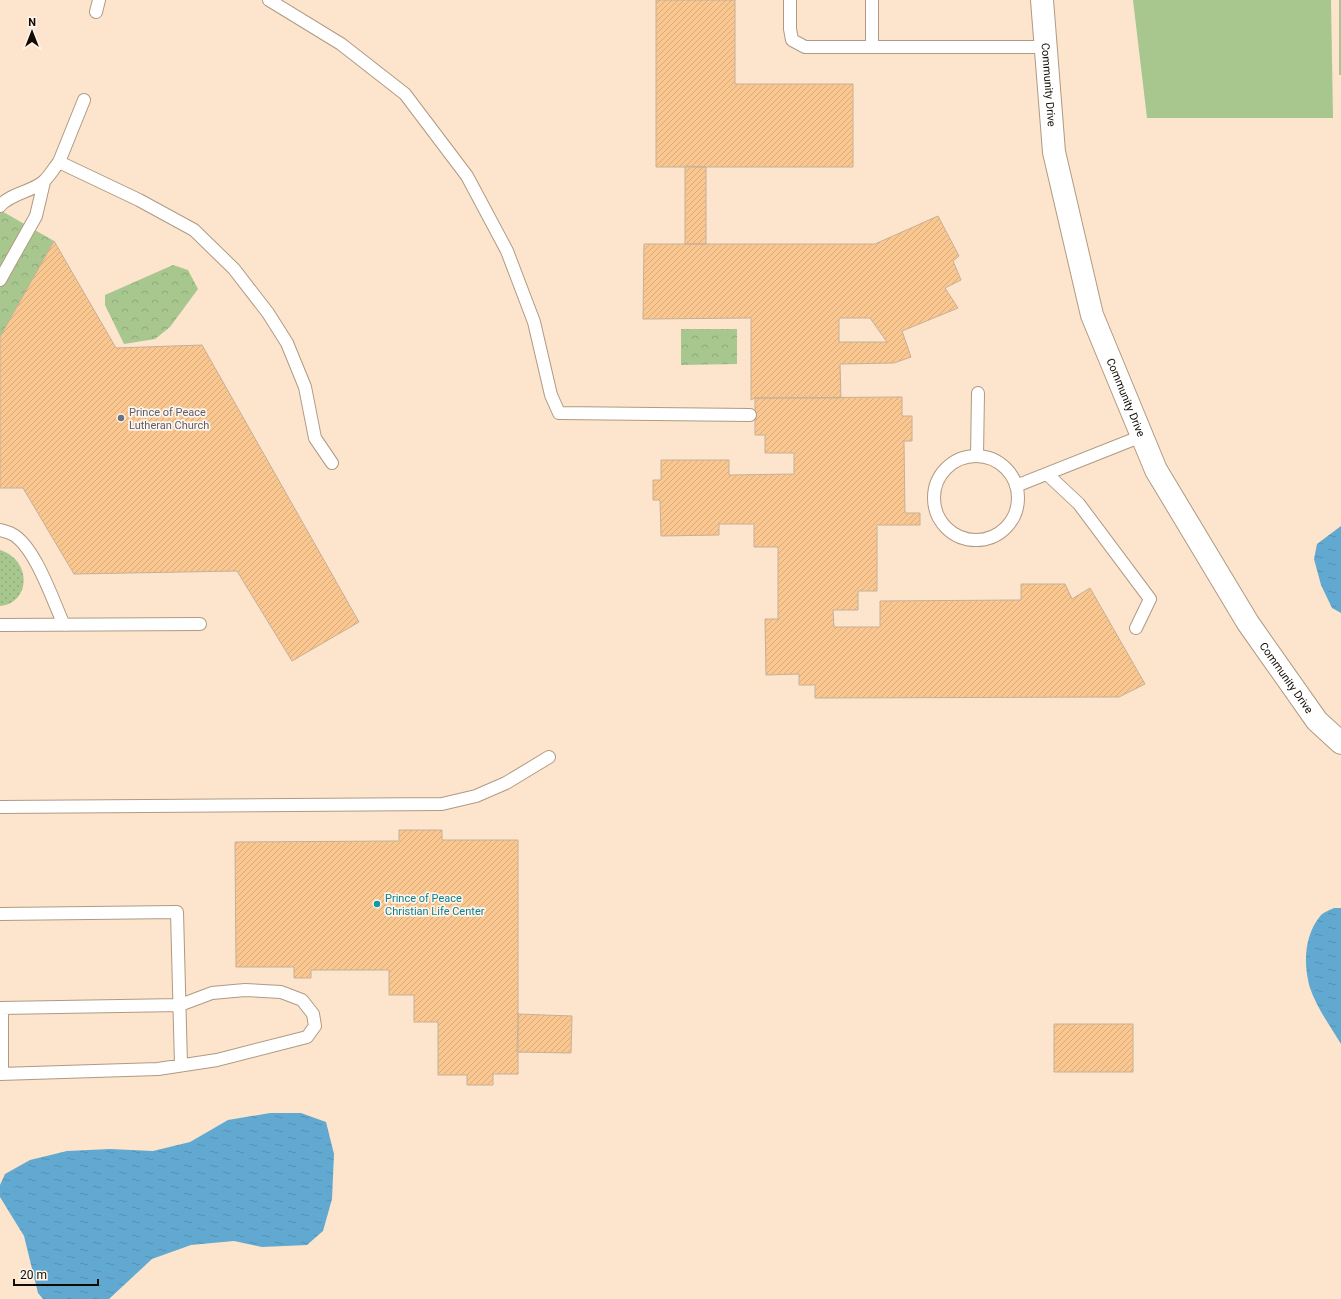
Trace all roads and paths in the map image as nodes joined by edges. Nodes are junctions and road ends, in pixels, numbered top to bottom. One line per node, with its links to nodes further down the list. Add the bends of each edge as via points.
1 (269, 0): 13 (lane, via 341,44 405,94 467,176 507,251 534,322 551,395 560,413)
2 (790, 0): 5 (lane, via 792,40 805,47)
3 (872, 0): 5 (lane)
4 (1042, 0): 6 (street, Community Drive)
5 (872, 47): 6 (lane)
6 (1045, 47): 14 (street, Community Drive, via 1054,152 1092,315)
7 (84, 100): 8 (lane)
8 (59, 162): 9 (lane); 16 (lane, via 194,230 234,269 268,313 287,343 305,387 315,438)
9 (44, 182): 10 (lane, via 3,202); 11 (lane, via 36,216)
10 (0, 206)
11 (0, 280)
12 (978, 393): 15 (lane)
13 (750, 415)
14 (1142, 436): 17 (lane); 24 (street, Community Drive, via 1156,470 1248,623 1317,721)
15 (977, 456): 18 (lane, via 1001,465 1011,474); 18 (lane, via 950,465 935,487 937,515 945,527 969,540 983,540 997,535 1008,526 1015,514 1018,500)
16 (332, 463)
17 (1047, 474): 18 (lane); 23 (lane, via 1079,504 1150,599)
18 (1016, 486)
19 (0, 530): 22 (lane, via 12,534 25,545)
20 (200, 624): 22 (lane)
21 (0, 625): 22 (lane)
22 (64, 625)
23 (1136, 628)
24 (1341, 743)
25 (549, 757): 26 (lane, via 506,783 476,796 442,804)
26 (0, 807)
27 (0, 914): 28 (lane, via 177,912)
28 (180, 1006): 29 (lane); 30 (lane); 30 (lane, via 212,993 245,990 281,992 302,1000 313,1014 315,1026 307,1037 217,1060)
29 (1, 1008): 31 (lane)
30 (181, 1065): 31 (lane, via 158,1069)
31 (1, 1074)

